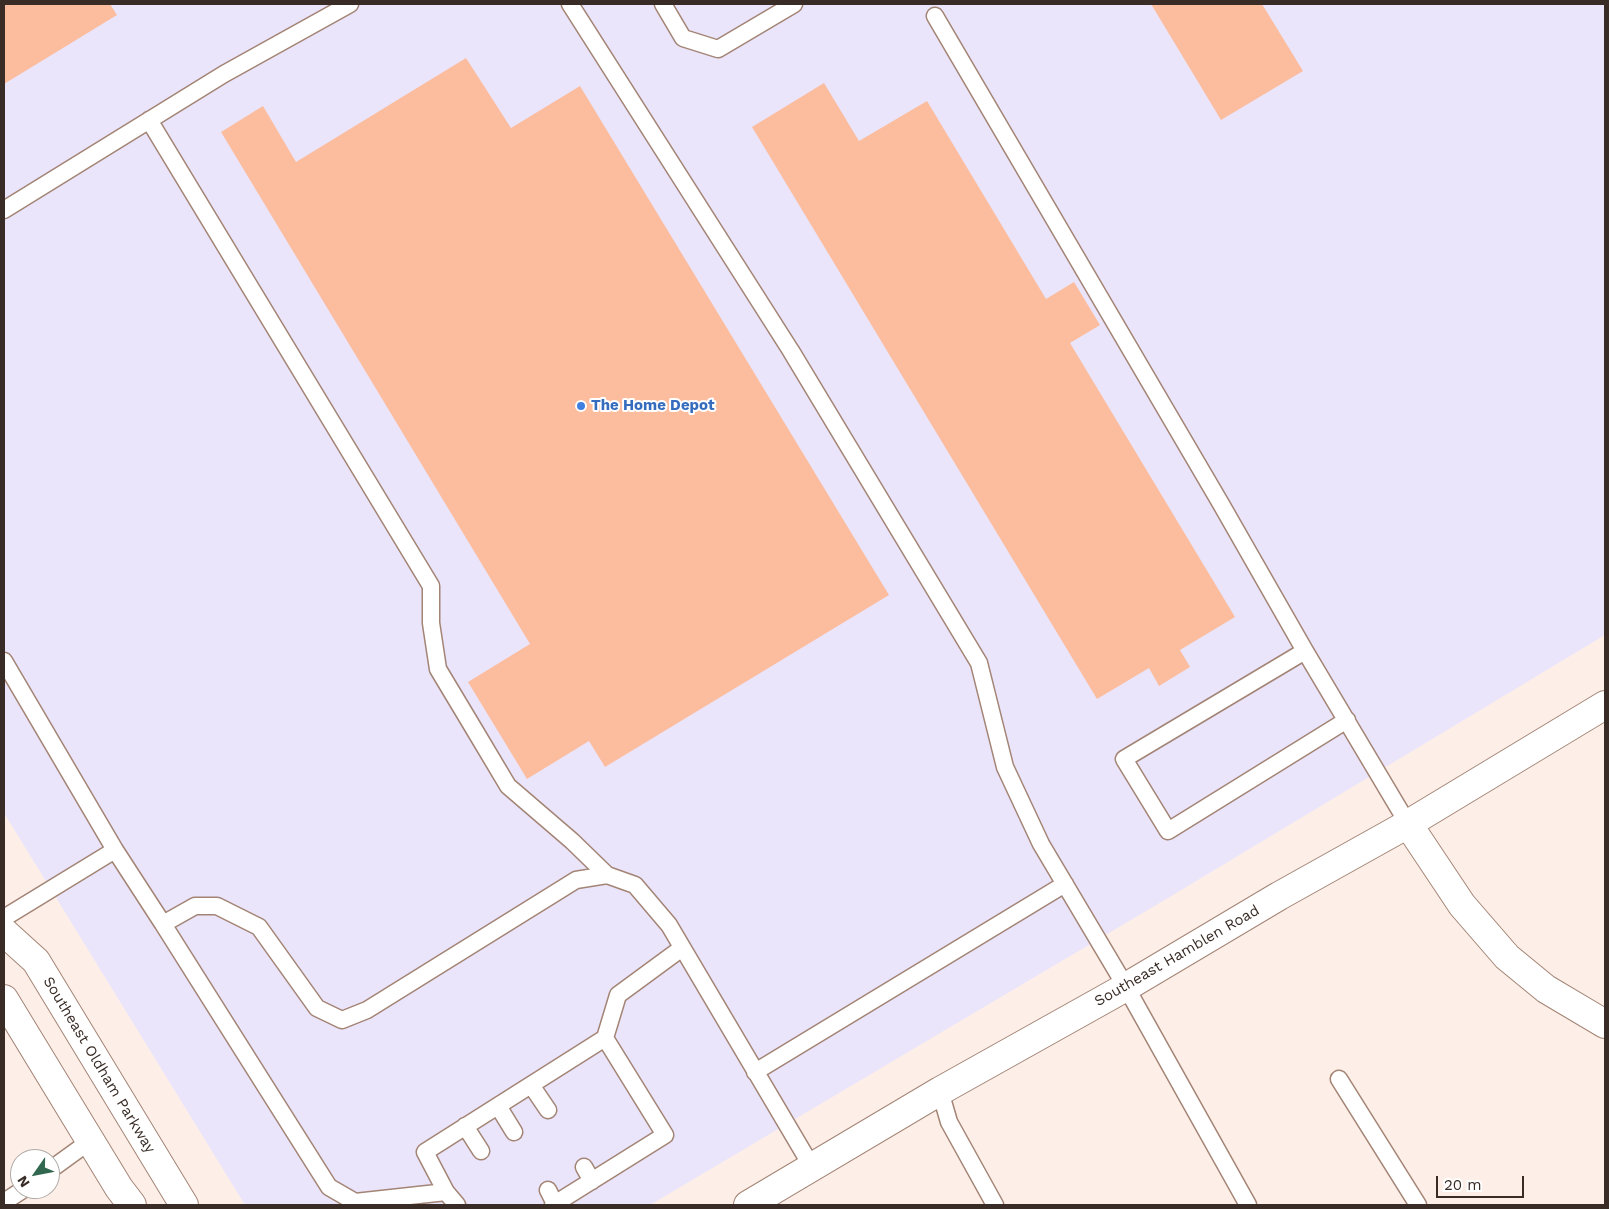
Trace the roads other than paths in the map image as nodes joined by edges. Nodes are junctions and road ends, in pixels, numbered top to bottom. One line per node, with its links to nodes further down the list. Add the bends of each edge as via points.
1 (350, 4): 6 (lane)
2 (570, 4): 15 (lane, via 791,352 979,664 1005,767 1041,844)
3 (663, 4): 4 (lane, via 684,38 718,49)
4 (794, 4)
5 (935, 16): 8 (lane)
6 (149, 120): 7 (lane); 14 (lane, via 431,586 431,623 438,669 508,786)
7 (4, 210)
8 (1305, 650): 11 (lane); 11 (lane, via 1124,759 1168,830)
9 (4, 661): 13 (lane)
10 (1605, 705): 12 (main road, Southeast Hamblen Road)
11 (1347, 720): 12 (lane)
12 (1408, 824): 20 (main road, Southeast Hamblen Road); 22 (main road, via 1462,905 1507,957 1546,988)
13 (115, 850): 16 (lane); 17 (lane)
14 (607, 875): 17 (lane, via 576,880 367,1010 342,1020 316,1008 259,927 217,906 195,906); 19 (lane, via 635,885 669,925)
15 (1065, 884): 20 (lane); 24 (lane)
16 (4, 918)
17 (163, 924): 36 (lane, via 329,1187 355,1202)
18 (4, 932): 39 (main road, Southeast Oldham Parkway, via 36,961)
19 (682, 948): 23 (lane, via 618,995); 24 (lane)
20 (1126, 987): 27 (main road, Southeast Hamblen Road); 43 (lane)
21 (4, 999): 32 (main road)
22 (1605, 1024)
23 (605, 1038): 26 (lane); 37 (lane, via 665,1135 588,1174)
24 (755, 1072): 35 (lane)
25 (1339, 1079): 44 (lane)
26 (531, 1085): 28 (lane); 29 (lane)
27 (940, 1091): 35 (main road, Southeast Hamblen Road); 42 (lane, via 950,1122)
28 (498, 1106): 30 (lane); 31 (lane)
29 (548, 1110)
30 (465, 1126): 33 (lane); 36 (lane, via 425,1152)
31 (514, 1132)
32 (90, 1141): 34 (lane); 38 (main road)
33 (481, 1151)
34 (60, 1163)
35 (812, 1168): 41 (main road, Southeast Hamblen Road)
36 (446, 1192): 40 (lane)
37 (552, 1200)
38 (132, 1205)
39 (184, 1205)
40 (457, 1205)
41 (748, 1205)
42 (995, 1205)
43 (1248, 1205)
44 (1418, 1205)

